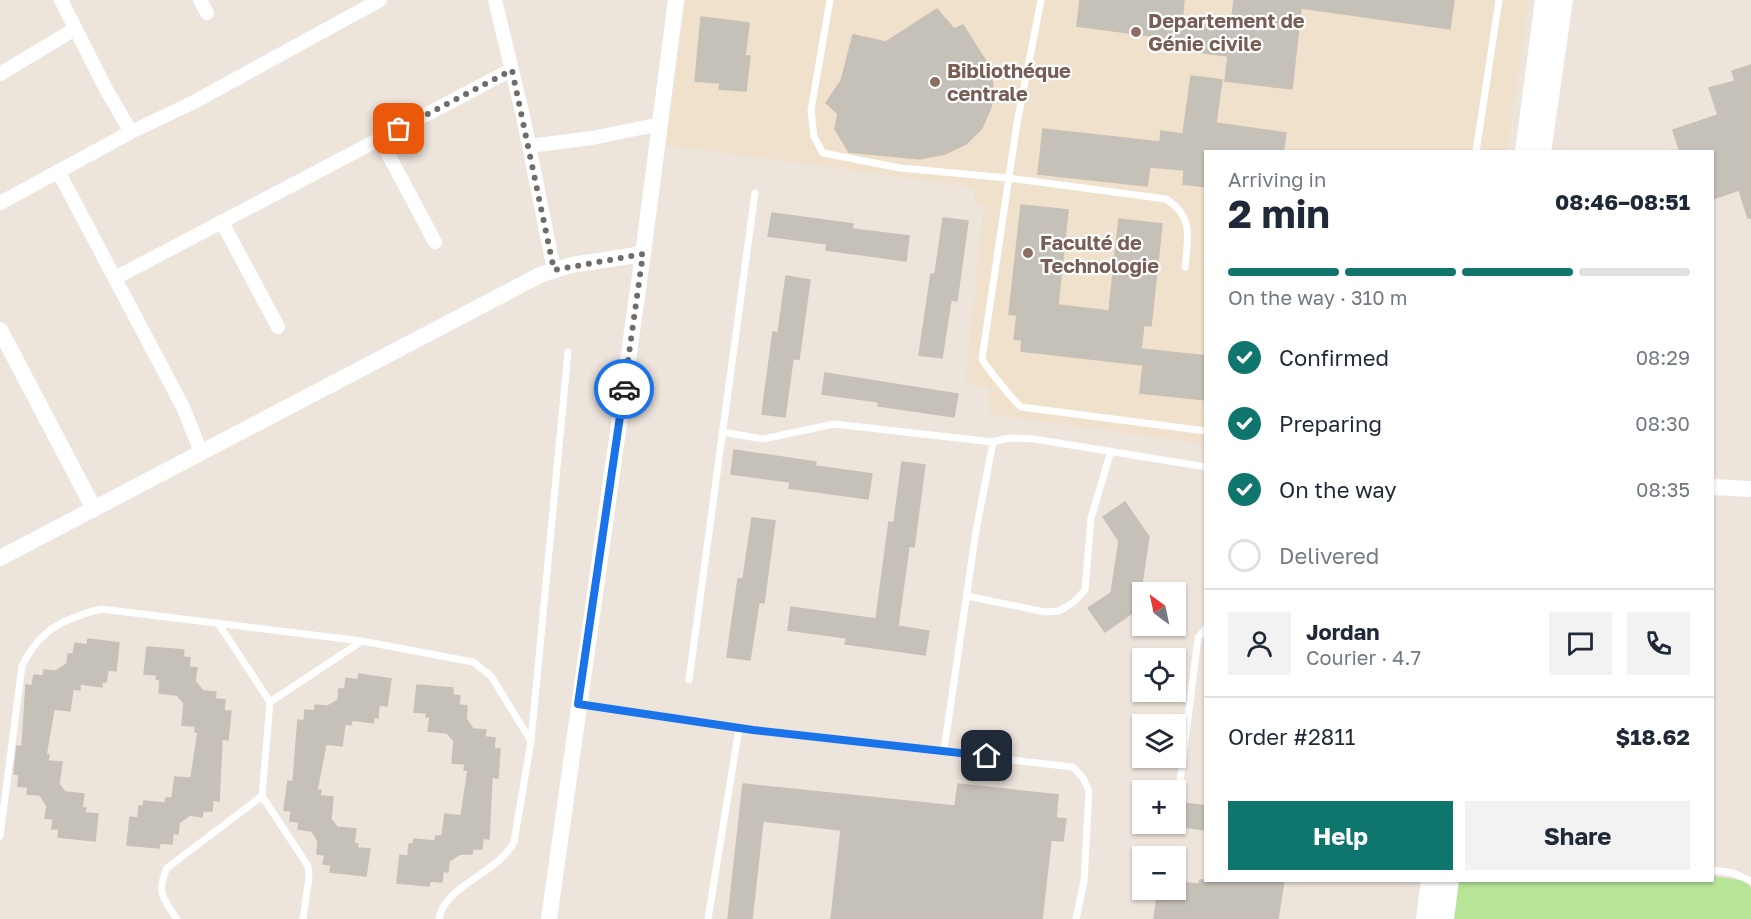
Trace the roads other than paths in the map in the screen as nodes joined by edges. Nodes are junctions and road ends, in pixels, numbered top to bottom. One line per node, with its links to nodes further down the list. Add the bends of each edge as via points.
1 (61, 0): 13 (street)
2 (200, 0): 12 (street)
3 (380, 0): 17 (street, via 194,102)
4 (495, 0): 14 (street)
5 (676, 0): 16 (street)
6 (830, 0): 24 (lane, via 811,110 814,137 823,153 900,168)
7 (1036, 0): 8 (lane)
8 (1041, 0): 24 (lane)
9 (1499, 0): 20 (lane)
10 (1545, 0): 21 (main road)
11 (1563, 0): 22 (main road)
12 (207, 13)
13 (75, 29): 15 (street); 17 (street)
14 (512, 70): 18 (street); 19 (street)
15 (0, 74)
16 (661, 124): 19 (street); 29 (street)
17 (131, 132): 23 (street)
18 (380, 139): 27 (street); 28 (street)
19 (529, 146): 31 (street)
20 (1476, 150)
21 (1525, 150)
22 (1541, 150)
23 (58, 171): 26 (street); 32 (street)
24 (1008, 178): 30 (lane, via 1166,199 1181,209 1189,231); 37 (lane, via 982,359 987,369 1022,406)
25 (755, 193): 36 (lane)
26 (0, 203)
27 (222, 222): 32 (street); 33 (street)
28 (435, 242)
29 (643, 254): 31 (street); 52 (street)
30 (1185, 267)
31 (554, 270): 40 (street)
32 (115, 278): 40 (street, via 183,407)
33 (278, 327)
34 (0, 330): 44 (street)
35 (568, 352): 54 (lane)
36 (722, 432): 38 (lane, via 763,439 834,424); 50 (lane)
37 (1204, 432)
38 (993, 442): 39 (lane, via 1034,439); 46 (lane)
39 (1112, 451): 41 (lane); 46 (lane, via 1091,518 1085,590 1074,603 1045,612)
40 (201, 453): 44 (street)
41 (1204, 466)
42 (1714, 487): 43 (street)
43 (1751, 489)
44 (94, 509): 45 (street)
45 (0, 558)
46 (967, 596): 55 (lane)
47 (218, 623): 49 (lane); 51 (lane); 58 (lane, via 101,609 71,617 32,645 22,666)
48 (1204, 630): 56 (lane, via 1198,638)
49 (362, 641): 51 (lane); 54 (lane, via 483,667)
50 (689, 680)
51 (270, 702): 57 (lane)
52 (578, 704): 53 (lane); 66 (street)
53 (739, 728): 55 (lane); 67 (lane)
54 (531, 741): 65 (lane, via 514,842 508,854 451,897)
55 (944, 750): 68 (lane, via 1073,767 1083,778 1089,791 1084,881)
56 (1180, 780)
57 (262, 796): 63 (lane, via 167,868 160,884 164,900); 64 (lane, via 308,866)
58 (0, 836)
59 (1714, 870): 60 (lane)
60 (1751, 880)
61 (1431, 882): 69 (main road)
62 (1449, 882): 70 (main road)
63 (177, 919)
64 (303, 919)
65 (439, 919)
66 (549, 919)
67 (708, 919)
68 (1076, 919)
69 (1426, 919)
70 (1444, 919)

